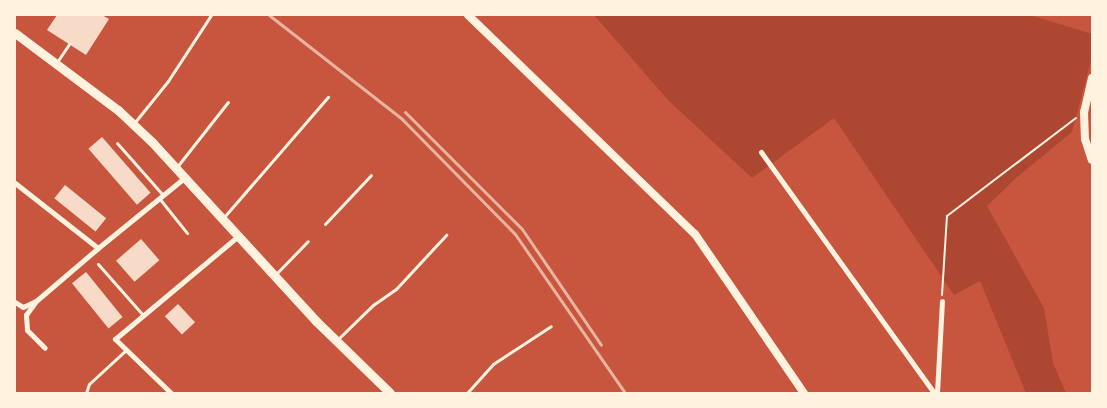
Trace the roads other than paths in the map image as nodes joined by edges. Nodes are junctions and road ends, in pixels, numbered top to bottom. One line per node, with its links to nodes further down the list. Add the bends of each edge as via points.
1 (211, 15): 9 (lane, via 164,87)
2 (468, 15): 39 (street, via 695,234)
3 (15, 33): 5 (main road)
4 (69, 44): 5 (lane)
5 (56, 63): 9 (main road)
6 (1092, 81): 12 (street, via 1084,112 1085,139)
7 (328, 97): 18 (lane)
8 (228, 102): 13 (lane)
9 (133, 124): 13 (main road)
10 (117, 143): 17 (lane)
11 (761, 152): 40 (street)
12 (1092, 160)
13 (176, 168): 15 (main road)
14 (371, 175): 19 (lane)
15 (184, 178): 17 (street); 18 (main road)
16 (15, 183): 24 (street)
17 (161, 197): 20 (lane); 24 (street)
18 (222, 220): 22 (main road)
19 (325, 224)
20 (187, 233)
21 (446, 235): 32 (lane, via 396,289 373,305)
22 (237, 236): 26 (main road); 30 (street)
23 (308, 241): 26 (lane)
24 (98, 248): 27 (street)
25 (98, 264): 30 (lane)
26 (274, 276): 32 (main road)
27 (36, 301): 29 (street, via 23,307); 33 (street, via 26,315 27,330)
28 (942, 301): 40 (street)
29 (15, 302)
30 (143, 315): 34 (street, via 115,339)
31 (551, 326): 38 (lane, via 492,364)
32 (336, 340): 37 (main road)
33 (45, 348)
34 (126, 350): 35 (lane, via 89,384); 36 (street)
35 (86, 393)
36 (171, 393)
37 (390, 393)
38 (467, 393)
39 (804, 393)
40 (935, 393)

